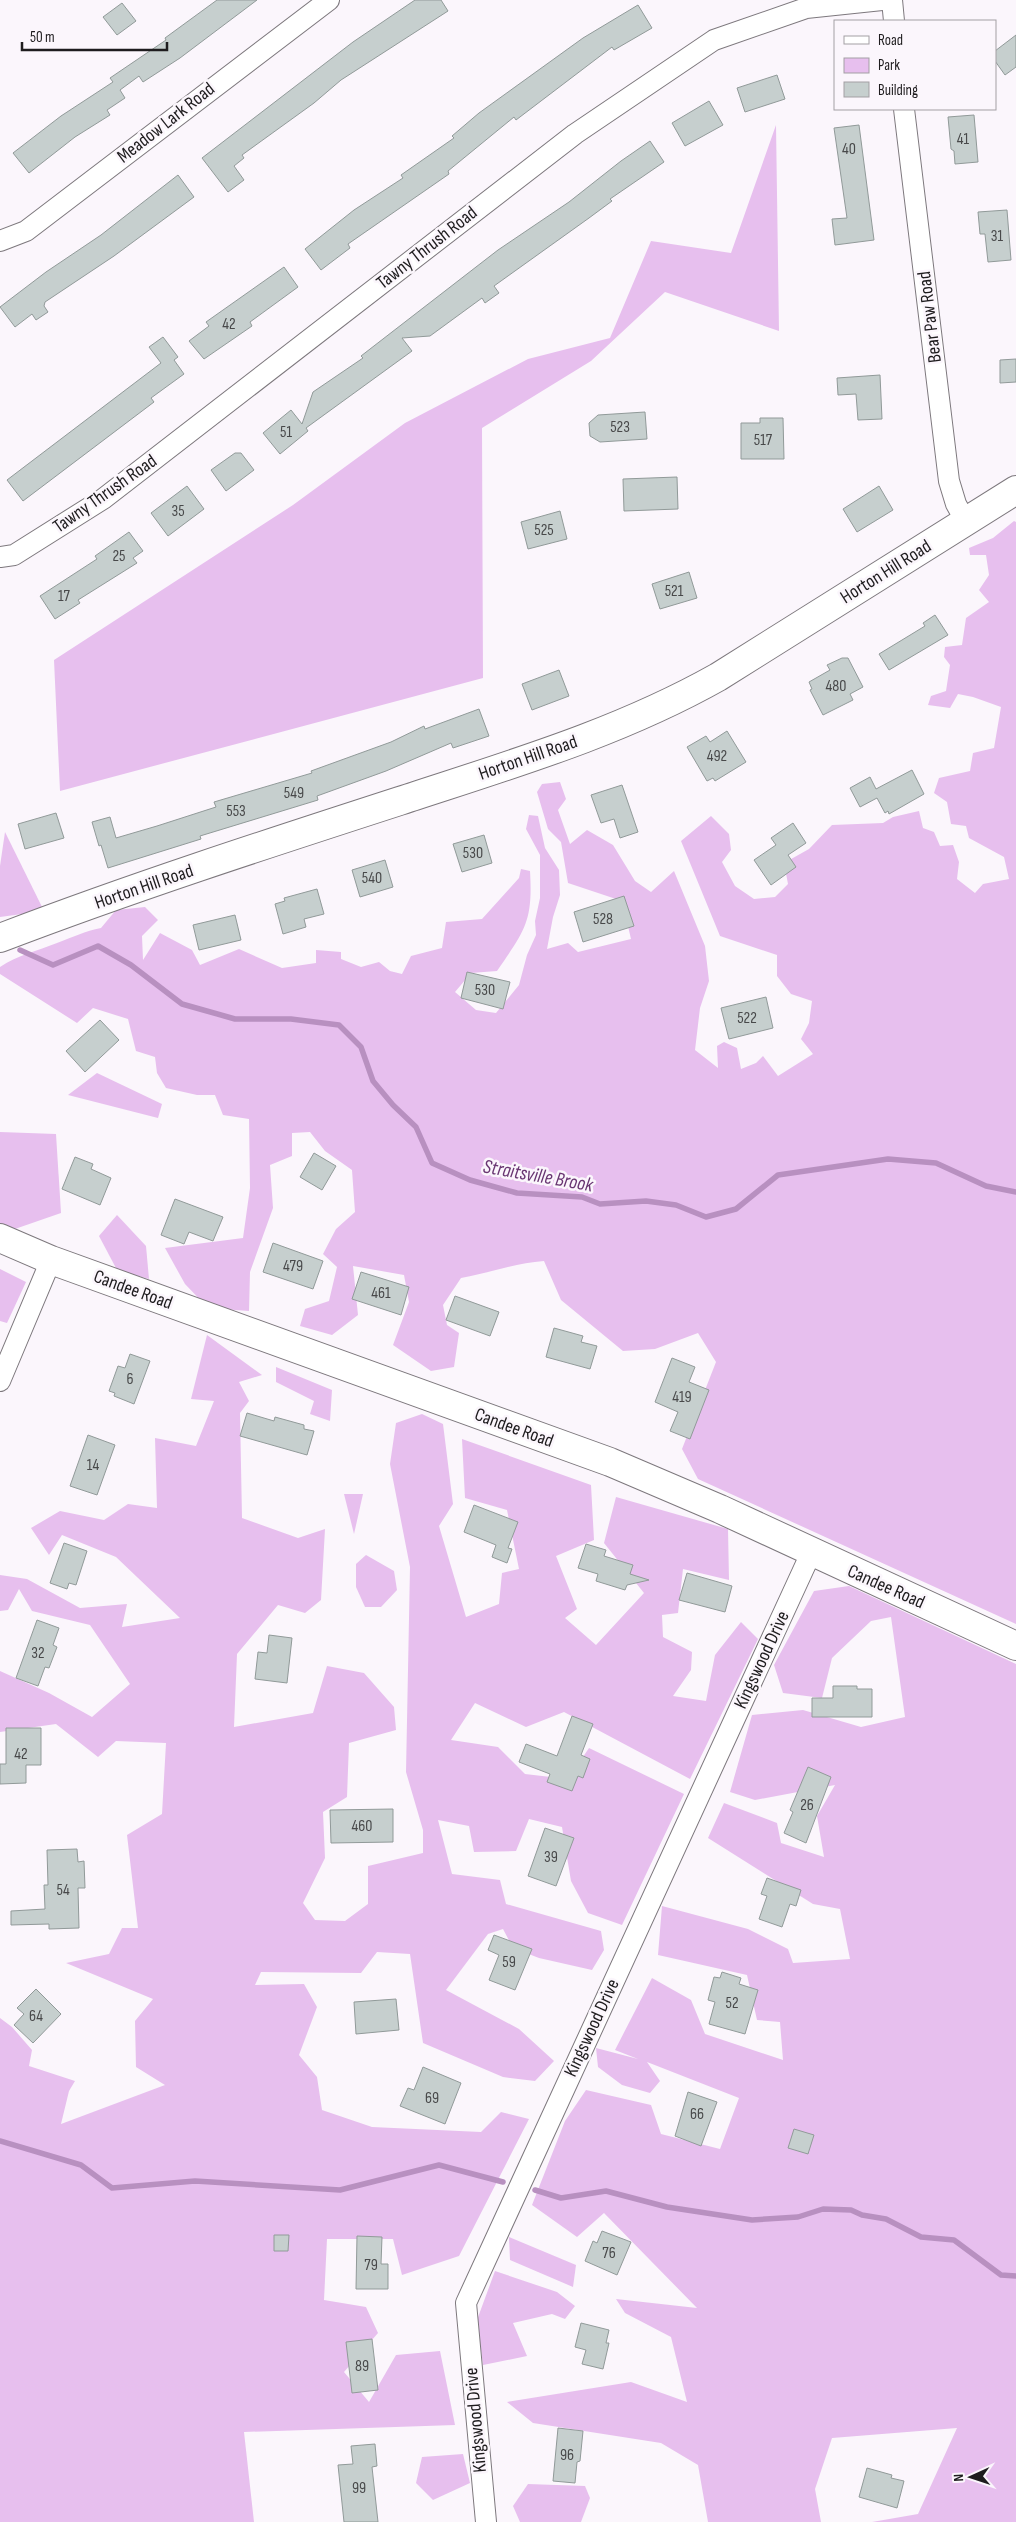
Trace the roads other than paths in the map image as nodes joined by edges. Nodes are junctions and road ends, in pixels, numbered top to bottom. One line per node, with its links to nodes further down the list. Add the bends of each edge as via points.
1 (329, 0): 6 (street, Meadow Lark Road, via 26,230)
2 (882, 0): 9 (street, Tawny Thrush Road, via 806,8 714,40 575,134 103,499 14,555)
3 (892, 0): 4 (street)
4 (894, 20)
5 (904, 110): 8 (street, Bear Paw Road, via 949,481)
6 (0, 241)
7 (1016, 490): 8 (street, Horton Hill Road)
8 (966, 522): 10 (street, Horton Hill Road, via 718,677 632,721)
9 (0, 557)
10 (0, 938)
11 (0, 1238): 12 (street, Candee Road)
12 (51, 1260): 13 (street); 14 (street, Candee Road, via 610,1462 720,1509)
13 (0, 1381)
14 (811, 1553): 15 (street, Candee Road); 16 (street, Kingswood Drive, via 466,2303)
15 (1016, 1646)
16 (486, 2522)

